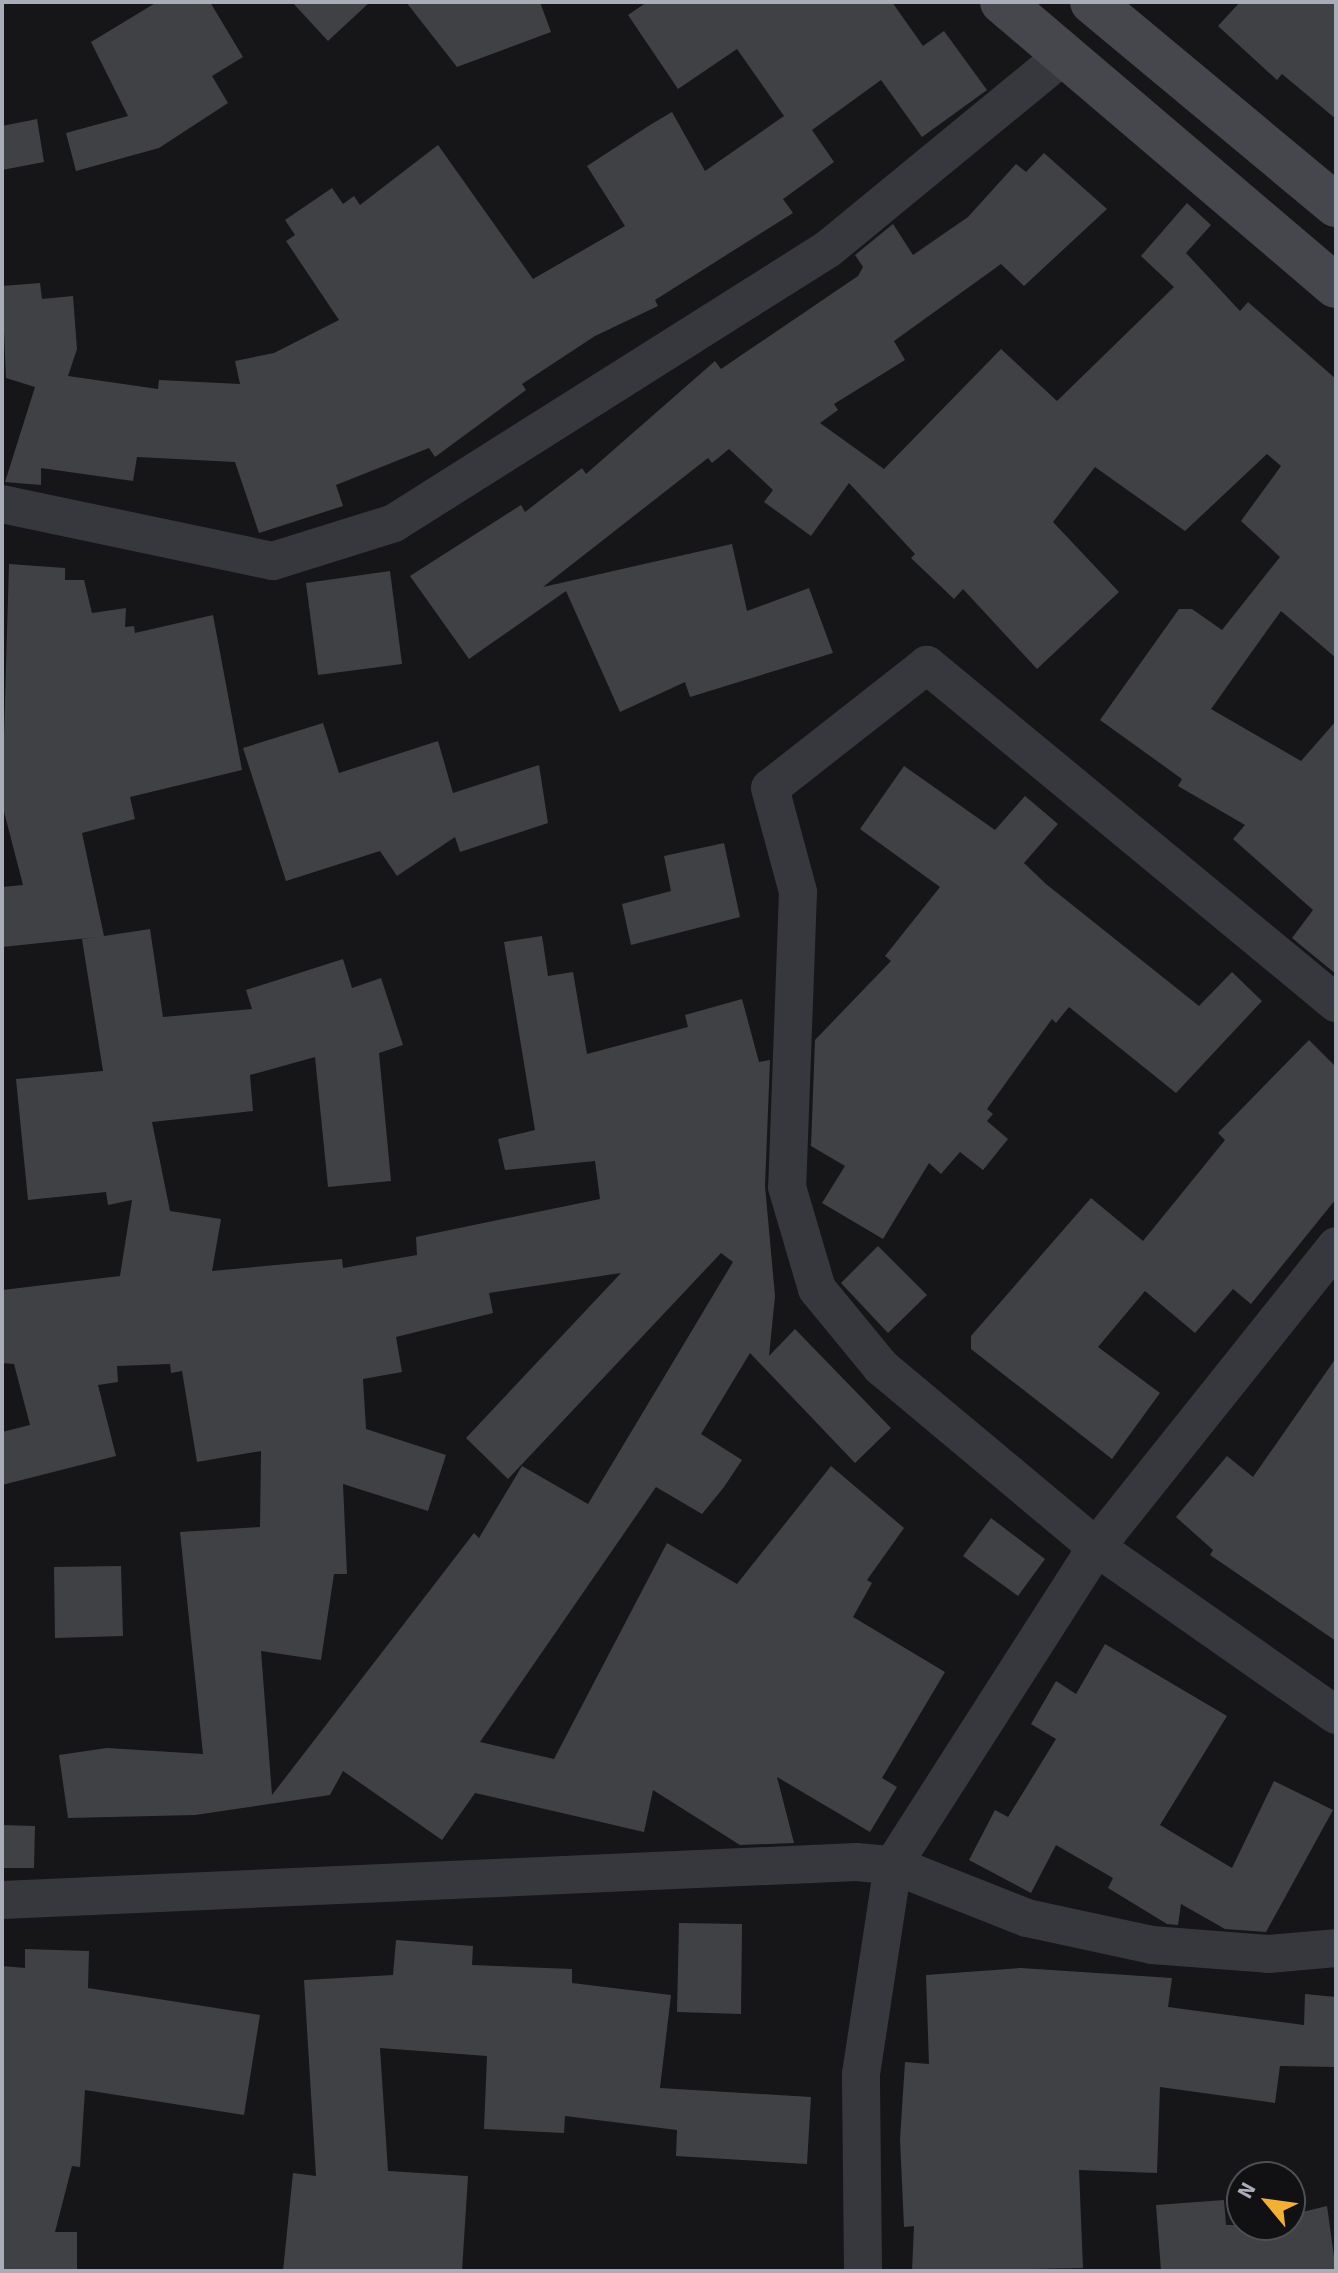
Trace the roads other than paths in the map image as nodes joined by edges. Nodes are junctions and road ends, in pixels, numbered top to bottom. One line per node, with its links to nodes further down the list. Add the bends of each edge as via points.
1 (1002, 2): 3 (main road)
2 (1092, 2): 4 (main road)
3 (1064, 55): 5 (main road); 6 (street, via 828,249 394,523 273,561)
4 (1336, 205)
5 (1336, 286)
6 (2, 504)
7 (1336, 1003): 9 (street, via 927,665 770,788 798,892 787,1187 817,1289 881,1367)
8 (1336, 1246): 9 (street)
9 (1096, 1547): 10 (street); 11 (street)
10 (1336, 1715)
11 (893, 1865): 12 (street); 13 (street, via 1027,1918 1152,1945 1268,1954); 14 (street, via 861,2074)
12 (2, 1900)
13 (1336, 1948)
14 (863, 2271)

